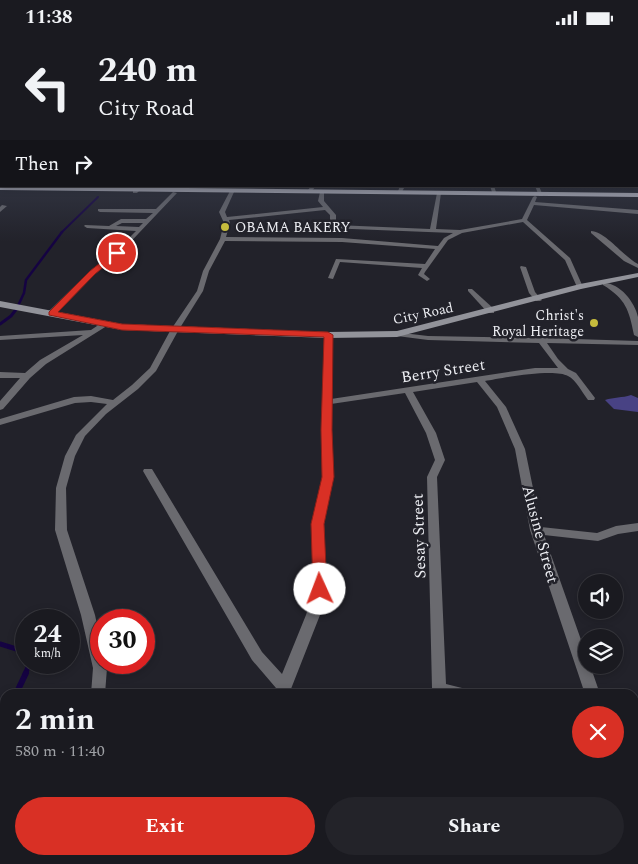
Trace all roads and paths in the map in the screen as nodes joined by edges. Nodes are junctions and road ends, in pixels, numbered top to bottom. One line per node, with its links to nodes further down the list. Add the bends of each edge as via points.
1 (313, 187): 7 (street)
2 (402, 187): 11 (street)
3 (537, 187): 14 (street)
4 (0, 189): 5 (highway)
5 (138, 190): 8 (highway); 9 (highway)
6 (493, 190): 12 (highway); 14 (highway)
7 (308, 192): 9 (highway); 10 (highway)
8 (174, 193): 9 (highway); 17 (street)
9 (232, 193): 10 (highway); 19 (street, via 222,212)
10 (321, 193): 11 (highway); 12 (highway); 15 (street)
11 (399, 193): 12 (highway)
12 (439, 195): 14 (highway); 25 (street)
13 (638, 196): 14 (highway)
14 (536, 198): 18 (street); 20 (street)
15 (325, 207): 19 (street); 25 (street, via 333,215 330,226)
16 (100, 210): 17 (street)
17 (156, 211): 21 (street)
18 (638, 212)
19 (226, 219): 28 (street)
20 (524, 220): 26 (street); 38 (street, via 568,259)
21 (146, 221): 23 (street, via 121,221); 24 (street)
22 (87, 226): 23 (street)
23 (110, 227): 24 (street)
24 (138, 229): 43 (street)
25 (434, 229): 26 (street)
26 (460, 232): 29 (street, via 446,239)
27 (593, 232): 31 (street)
28 (223, 239): 29 (street, via 342,240); 45 (street, via 206,271 200,291)
29 (440, 247): 30 (street)
30 (426, 266): 34 (street, via 338,260); 35 (street, via 421,275)
31 (638, 266)
32 (523, 267): 40 (street, via 532,293)
33 (638, 275): 37 (main road, City Road)
34 (331, 278)
35 (427, 279)
36 (619, 283): 37 (street)
37 (607, 285): 38 (main road, City Road); 49 (street, via 622,292 627,299)
38 (580, 287): 40 (main road, City Road)
39 (470, 290): 42 (street)
40 (538, 300): 42 (main road, City Road)
41 (0, 304): 43 (main road, City Road)
42 (491, 311): 47 (main road, City Road)
43 (52, 313): 44 (main road, City Road)
44 (106, 324): 45 (main road, City Road); 46 (street)
45 (174, 331): 48 (main road, City Road); 60 (street, via 153,369)
46 (93, 332): 50 (street); 55 (street, via 62,349)
47 (397, 334): 48 (main road, City Road); 51 (street)
48 (328, 335): 59 (street)
49 (638, 335)
50 (0, 338)
51 (540, 339): 52 (street); 53 (street)
52 (638, 343)
53 (565, 371): 56 (street, Berry Street, via 535,371); 58 (street, via 574,375)
54 (0, 375): 55 (street)
55 (27, 376): 61 (street)
56 (480, 380): 57 (street, Berry Street); 65 (street, Alusine Street, via 501,407 520,449)
57 (408, 391): 59 (street, Berry Street); 68 (street, Sesay Street, via 431,433 440,460 432,477 439,688)
58 (591, 398)
59 (327, 402): 67 (street, via 328,477 318,524 320,589 313,615)
60 (115, 403): 62 (street, via 74,400); 66 (street, via 81,435 70,456 61,488 61,530 88,615 100,668)
61 (0, 407)
62 (0, 422)
63 (148, 471): 67 (street, via 257,656)
64 (638, 527): 65 (street, via 598,537)
65 (536, 530): 69 (street, Alusine Street)
66 (98, 689)
67 (282, 689)
68 (443, 689)
69 (591, 689)

